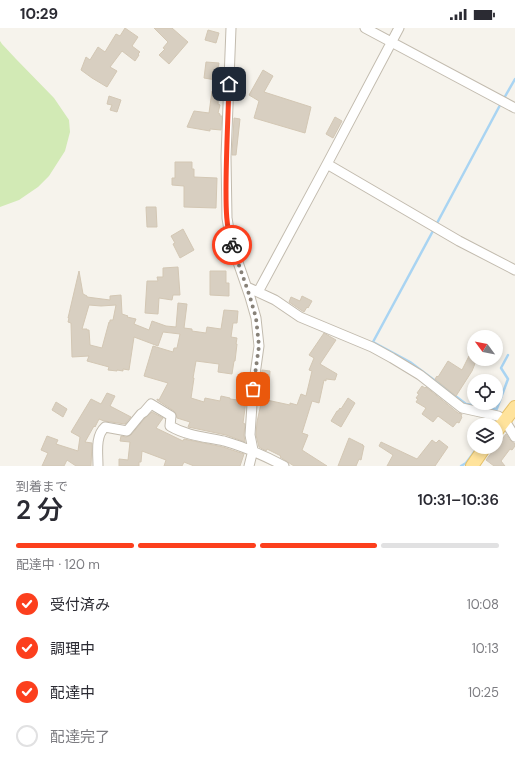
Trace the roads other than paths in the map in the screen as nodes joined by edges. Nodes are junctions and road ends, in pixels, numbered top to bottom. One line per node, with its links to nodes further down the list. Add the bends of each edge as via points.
1 (231, 28): 8 (street, via 226,157 227,218 231,242)
2 (366, 28): 4 (street)
3 (399, 28): 4 (street)
4 (391, 41): 5 (street); 6 (street)
5 (515, 108)
6 (327, 164): 7 (street, via 459,241); 9 (street)
7 (515, 270)
8 (246, 286): 9 (street); 14 (street, via 256,318 259,346 252,399)
9 (258, 292): 11 (street, via 300,317 392,358 420,375 462,408 498,416)
10 (515, 407): 11 (main road)
11 (505, 421): 12 (main road); 13 (street)
12 (503, 423)
13 (515, 437)
14 (252, 450): 16 (street, via 179,431 170,426 171,416 151,404 127,431 105,427 102,429 98,437); 17 (street); 18 (street)
15 (480, 454): 19 (main road)
16 (98, 466)
17 (249, 466)
18 (284, 466)
19 (472, 466)

